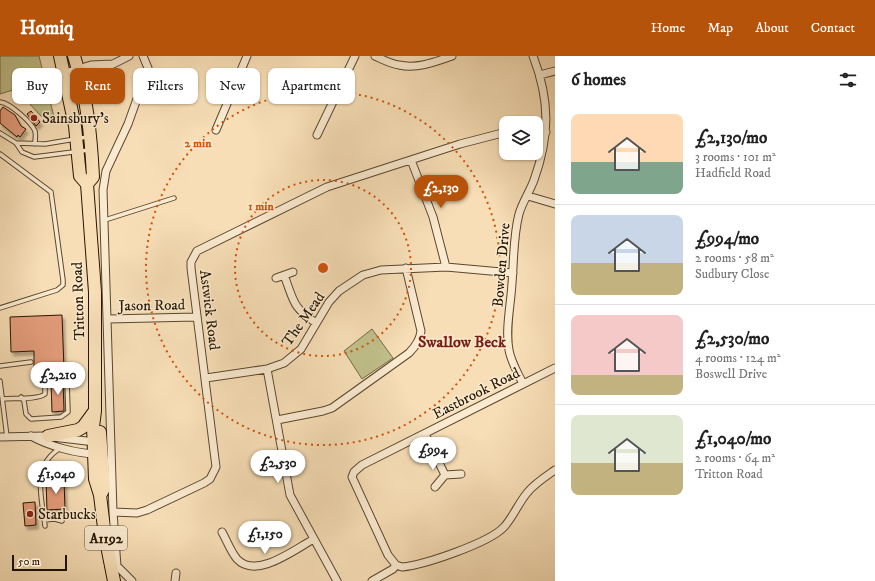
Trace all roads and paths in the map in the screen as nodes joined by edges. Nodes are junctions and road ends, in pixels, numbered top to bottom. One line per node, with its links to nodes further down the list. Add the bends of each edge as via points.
1 (60, 56): 18 (main road, Tritton Road)
2 (74, 56): 11 (main road, Tritton Road)
3 (129, 56): 10 (street)
4 (143, 56): 35 (street, via 148,68 128,124 106,171 103,190)
5 (247, 56): 21 (street)
6 (355, 56): 25 (street)
7 (375, 56): 8 (street, via 408,67 427,65)
8 (452, 56)
9 (533, 56): 17 (street, Bowden Drive)
10 (113, 64): 12 (street, via 103,63); 13 (street)
11 (78, 68)
12 (92, 68)
13 (107, 68)
14 (555, 71): 17 (street)
15 (70, 75): 18 (street)
16 (70, 75): 18 (street)
17 (540, 75): 22 (street, Bowden Drive, via 545,101)
18 (65, 76): 28 (main road, Tritton Road)
19 (0, 102): 27 (lane, via 22,115 35,131)
20 (87, 104): 28 (main road, Tritton Road)
21 (216, 130)
22 (546, 132): 32 (street, Bowden Drive, via 544,149)
23 (0, 133): 26 (lane)
24 (499, 134): 30 (street, Astwick Road)
25 (317, 135)
26 (16, 143): 27 (lane); 28 (lane, via 22,152 34,157)
27 (35, 144): 28 (lane)
28 (80, 144): 31 (main road, Tritton Road, via 80,176); 31 (main road, Tritton Road, via 92,150 93,177)
29 (0, 154): 42 (lane, via 51,192 63,280 63,285 57,290)
30 (411, 160): 36 (street, via 434,217); 43 (street, Astwick Road, via 327,187 197,251 191,262)
31 (87, 184): 55 (main road, Tritton Road, via 96,292)
32 (528, 196): 34 (street); 39 (street, Bowden Drive, via 520,212 515,237)
33 (174, 198): 35 (lane)
34 (555, 204)
35 (105, 220): 44 (street)
36 (446, 266): 37 (street, The Mead); 39 (street, The Mead)
37 (406, 268): 45 (street, The Mead, via 380,270 363,275 329,302); 56 (street, via 421,331 416,346 410,353 332,408)
38 (292, 272): 40 (street)
39 (513, 273): 52 (street, Bowden Drive, via 509,348 511,359)
40 (284, 275): 41 (street); 45 (street, via 296,307)
41 (276, 278)
42 (0, 308)
43 (196, 317): 44 (street, Jason Road); 50 (street, Astwick Road)
44 (108, 319): 67 (street)
45 (316, 323): 49 (street, The Mead, via 308,340 294,356)
46 (31, 362): 47 (lane)
47 (0, 366)
48 (555, 368): 52 (street, Eastbrook Road)
49 (267, 369): 50 (street, The Mead); 56 (street)
50 (206, 378): 67 (street, Astwick Road, via 216,462 214,474 204,483 147,510 137,513)
51 (0, 381): 54 (lane)
52 (523, 384): 57 (street, Eastbrook Road)
53 (21, 397): 53 (lane, via 42,397 45,394 46,376 62,374 67,380 68,412 61,418 32,419 26,414); 54 (lane)
54 (3, 398): 60 (lane)
55 (95, 411): 59 (main road, via 80,428); 62 (main road, Tritton Road, via 93,427)
56 (277, 420): 72 (street, via 290,495)
57 (425, 434): 65 (street); 73 (street, Eastbrook Road, via 362,465 352,477 388,555)
58 (31, 436): 59 (street); 60 (street); 61 (street)
59 (48, 436): 62 (street)
60 (4, 437)
61 (62, 447): 62 (street); 68 (lane, via 54,452 41,469)
62 (97, 448): 75 (main road, Tritton Road / A1192, via 95,479)
63 (555, 470): 73 (street, via 528,492 510,520 490,538 408,566)
64 (461, 474): 65 (street)
65 (445, 475): 66 (street)
66 (435, 487)
67 (113, 512): 76 (street, via 117,566)
68 (44, 520): 69 (lane); 70 (lane)
69 (62, 521)
70 (45, 526)
71 (222, 532): 72 (street, via 236,558 253,567 264,566)
72 (314, 539): 78 (street)
73 (396, 565): 79 (street)
74 (176, 573): 77 (street)
75 (114, 581)
76 (132, 581)
77 (175, 581)
78 (337, 581)
79 (372, 581)

